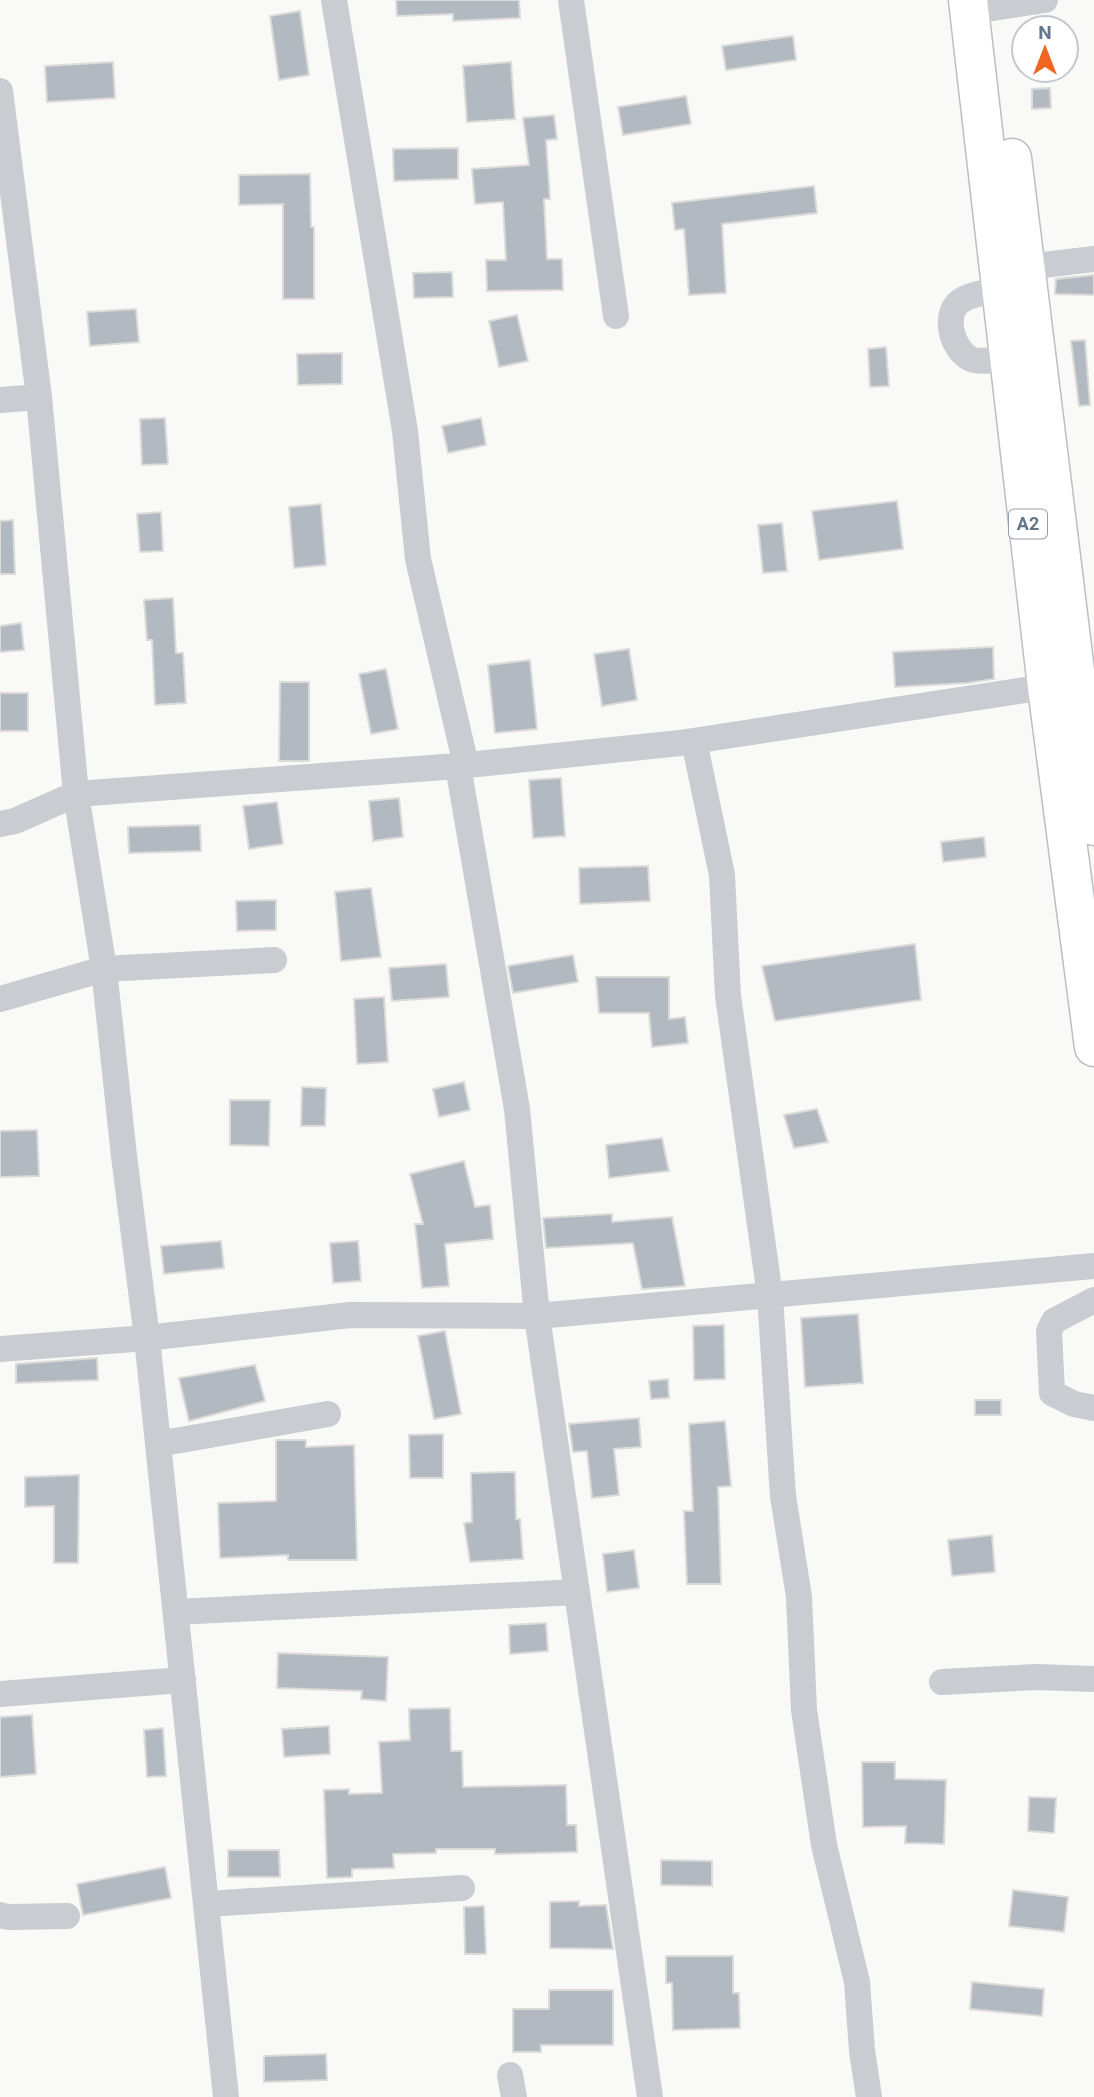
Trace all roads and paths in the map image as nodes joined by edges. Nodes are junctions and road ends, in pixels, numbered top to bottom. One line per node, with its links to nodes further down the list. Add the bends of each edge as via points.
1 (334, 0): 15 (street, via 405,431 418,559)
2 (571, 0): 8 (street)
3 (1045, 0): 4 (street)
4 (984, 3): 7 (highway, A2)
5 (0, 91): 10 (street)
6 (1094, 259): 7 (street)
7 (1014, 278): 9 (highway, A2); 9 (street, via 962,299 954,309 951,329 958,350 973,360); 12 (highway, A2)
8 (616, 316)
9 (1009, 359): 12 (highway, A2)
10 (39, 397): 11 (street); 16 (street)
11 (0, 400)
12 (1062, 685): 13 (street); 14 (highway, A2); 22 (highway, A2)
13 (694, 741): 15 (street); 24 (street, via 722,875 728,996)
14 (1089, 751): 18 (highway, A2)
15 (462, 766): 16 (street); 26 (street, via 517,1109)
16 (76, 794): 17 (street); 20 (street)
17 (0, 824)
18 (1094, 826)
19 (274, 960): 20 (street)
20 (104, 968): 21 (street); 27 (street)
21 (0, 999)
22 (1094, 1047)
23 (1094, 1266): 24 (street)
24 (770, 1296): 26 (street); 44 (street, via 783,1496 799,1597 804,1710 824,1845 857,1982)
25 (1094, 1300): 29 (street, via 1054,1321 1049,1331 1052,1393)
26 (537, 1316): 27 (street, via 349,1315); 32 (street)
27 (147, 1338): 28 (street); 31 (street)
28 (0, 1349)
29 (1094, 1408)
30 (328, 1414): 31 (street)
31 (158, 1444): 33 (street)
32 (577, 1592): 33 (street); 43 (street)
33 (176, 1612): 35 (street)
34 (1094, 1679): 36 (street)
35 (183, 1680): 37 (street); 39 (street)
36 (942, 1682)
37 (0, 1694)
38 (462, 1888): 39 (street)
39 (206, 1904): 42 (street)
40 (0, 1915): 41 (street)
41 (67, 1916)
42 (226, 2097)
43 (650, 2097)
44 (869, 2097)

